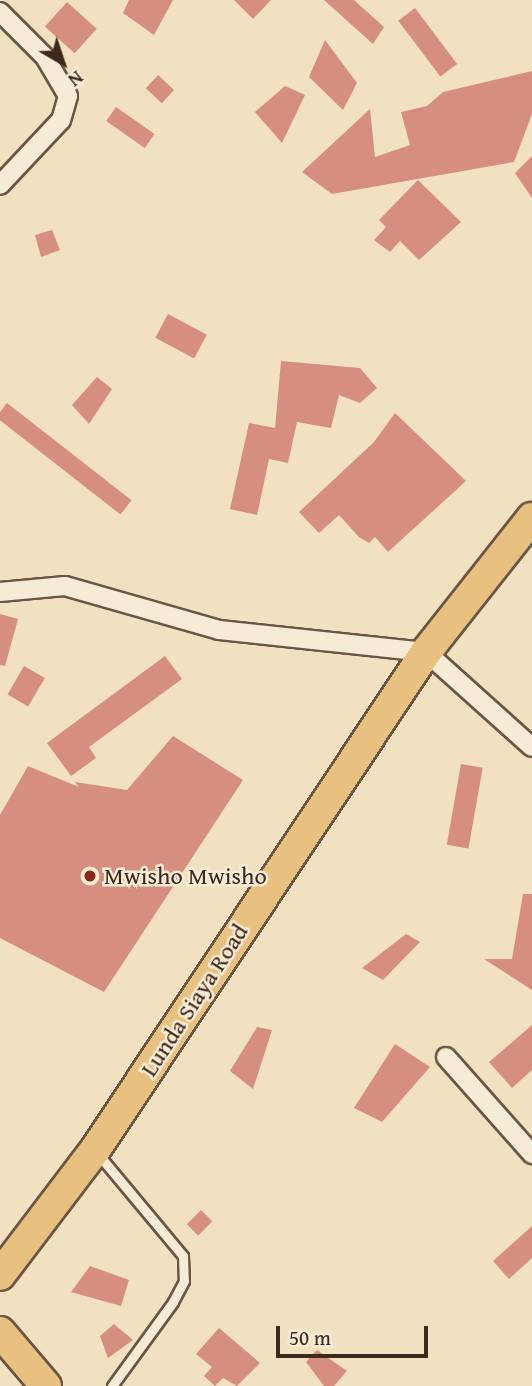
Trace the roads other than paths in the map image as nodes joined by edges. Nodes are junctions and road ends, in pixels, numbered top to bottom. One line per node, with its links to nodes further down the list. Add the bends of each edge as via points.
1 (0, 12): 2 (street, via 45,57 68,96 61,120)
2 (0, 185)
3 (532, 518): 5 (main road, Lunda Siaya Road)
4 (0, 592): 5 (street, via 65,586 219,629)
5 (426, 652): 6 (street); 8 (main road, Lunda Siaya Road)
6 (532, 747)
7 (446, 1057): 9 (street)
8 (95, 1150): 10 (main road, Lunda Siaya Road); 13 (lane, via 183,1256 184,1281 173,1302)
9 (532, 1154)
10 (0, 1275)
11 (0, 1332): 12 (main road)
12 (46, 1386)
13 (112, 1386)

